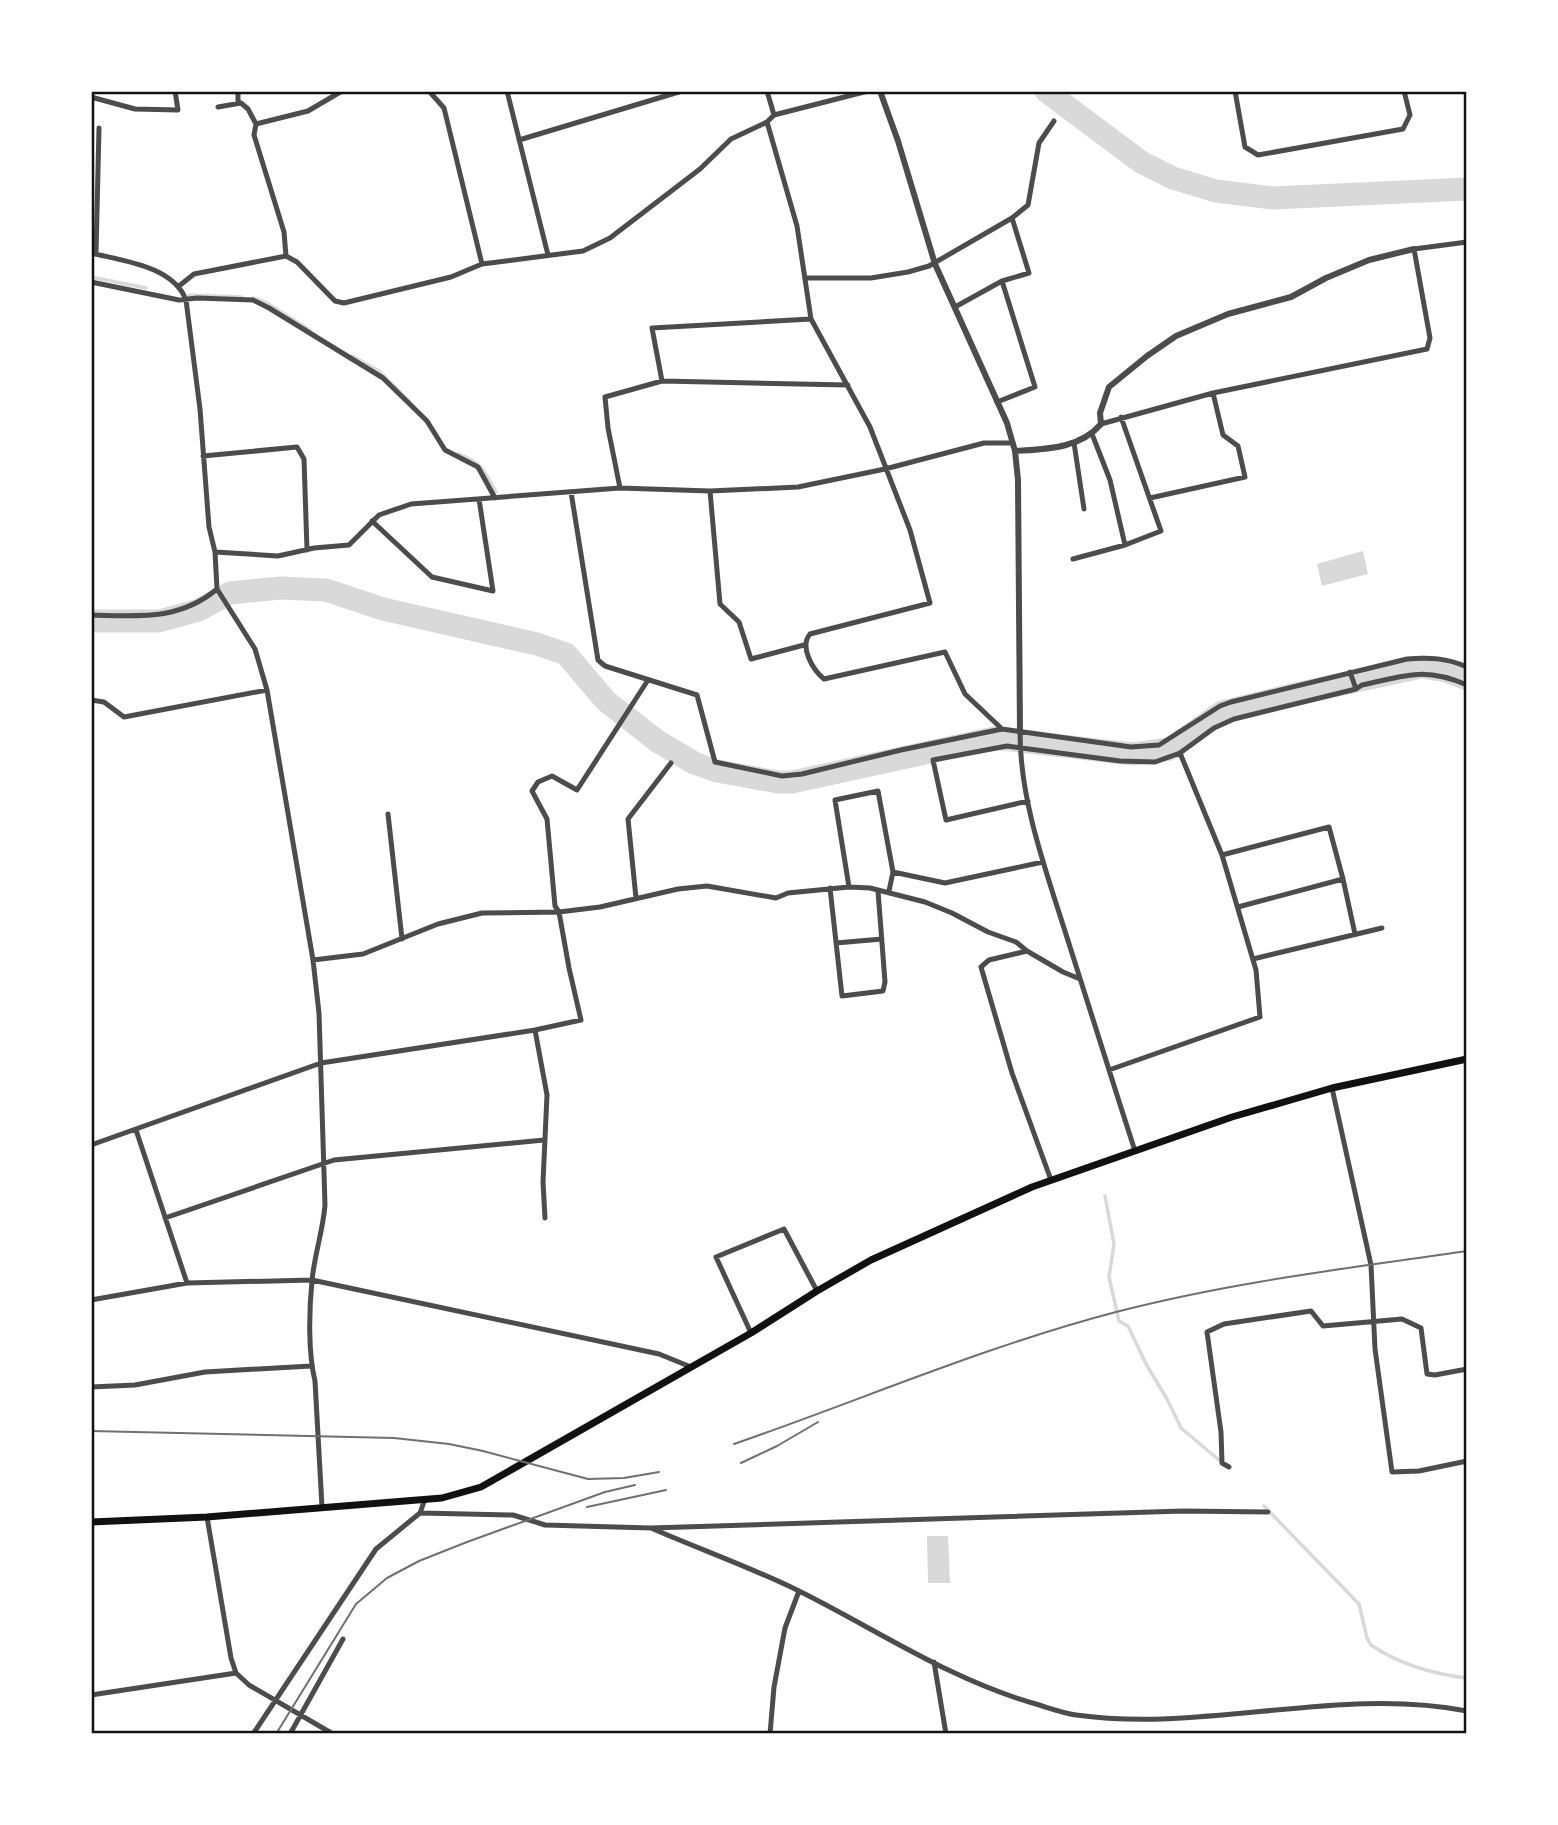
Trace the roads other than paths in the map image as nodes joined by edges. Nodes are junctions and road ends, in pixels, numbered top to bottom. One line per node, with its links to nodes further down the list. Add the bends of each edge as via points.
1 (175, 91): 12 (street, via 178,110 135,109)
2 (238, 91): 13 (street)
3 (342, 91): 18 (street, via 308,111)
4 (429, 91): 27 (street, via 444,108)
5 (507, 91): 20 (street)
6 (682, 91): 20 (street)
7 (767, 91): 15 (street)
8 (868, 91): 15 (street)
9 (880, 91): 28 (street)
10 (1235, 91): 11 (street, via 1245,147 1258,155 1403,129 1410,116)
11 (1404, 91)
12 (91, 97)
13 (239, 102): 14 (street); 18 (street)
14 (218, 107)
15 (774, 116): 17 (street)
16 (1054, 121): 21 (street, via 1039,143 1028,205)
17 (767, 122): 25 (street, via 732,139 610,238 583,251); 29 (street, via 797,226)
18 (256, 124): 26 (street, via 254,135 284,232)
19 (99, 128): 24 (street)
20 (519, 140): 25 (street)
21 (1012, 218): 28 (street); 30 (street, via 1029,273)
22 (1467, 242): 23 (street)
23 (1414, 249): 38 (street, via 1430,338 1427,349); 41 (street, via 1369,260 1291,297 1228,314 1176,336 1109,387)
24 (93, 253): 32 (street, via 138,265)
25 (548, 255): 27 (street)
26 (286, 256): 27 (street, via 335,301 344,303 451,277); 32 (street, via 194,274)
27 (482, 264)
28 (935, 264): 29 (street, via 890,275); 34 (street)
29 (806, 278): 35 (street)
30 (1002, 281): 34 (street); 39 (street, via 1035,387)
31 (91, 282): 33 (street)
32 (179, 286): 33 (street)
33 (186, 300): 46 (street); 51 (street, via 253,300 383,378 427,421 445,450 478,467)
34 (955, 307): 39 (street)
35 (811, 319): 36 (street, via 652,328); 37 (street)
36 (662, 381): 37 (street); 48 (street, via 605,397)
37 (848, 385): 47 (street)
38 (1213, 393): 40 (street); 52 (street, via 1223,435 1238,446 1245,477)
39 (998, 402): 43 (street)
40 (1122, 417): 41 (street); 52 (street)
41 (1101, 424): 42 (street)
42 (1092, 434): 44 (street); 56 (street, via 1113,489)
43 (1013, 443): 45 (street); 47 (street, via 984,443)
44 (1074, 443): 45 (street); 54 (street)
45 (1015, 451): 73 (street)
46 (203, 456): 57 (street, via 297,447 304,458); 58 (street)
47 (885, 469): 49 (street, via 798,487); 62 (street, via 899,497 930,603 810,634)
48 (620, 488): 49 (street); 50 (street)
49 (710, 491): 62 (street, via 720,604 739,622 751,659)
50 (571, 492): 51 (street); 65 (street, via 598,660)
51 (495, 498): 53 (street)
52 (1150, 498): 56 (street, via 1161,531)
53 (479, 499): 55 (street, via 411,504); 55 (street, via 492,591 432,577)
54 (1084, 509)
55 (372, 522): 57 (street, via 349,545)
56 (1125, 545): 59 (street)
57 (307, 550): 58 (street, via 278,556)
58 (215, 552): 60 (street)
59 (1073, 559)
60 (218, 591): 61 (street, via 201,603 163,614); 68 (street, via 255,649)
61 (91, 615)
62 (804, 645): 72 (street, via 816,673 824,679 945,652 965,694)
63 (1467, 667): 64 (street, via 1429,657)
64 (1350, 672): 67 (street); 70 (street, via 1231,702)
65 (648, 680): 72 (street, via 698,695 715,762 782,775); 91 (street, via 577,790 552,776 538,782 532,791 547,819)
66 (1467, 685): 67 (street, via 1444,675 1419,673)
67 (1356, 689): 71 (street)
68 (267, 690): 69 (street, via 124,717 104,702); 99 (street)
69 (91, 700)
70 (1207, 714): 71 (street); 74 (street, via 1159,745)
71 (1214, 728): 76 (street)
72 (1002, 729): 73 (street)
73 (1020, 732): 74 (street); 75 (street)
74 (1124, 746): 77 (street)
75 (1020, 749): 77 (street); 79 (street); 79 (street, via 995,747 933,760 946,820)
76 (1180, 753): 77 (street, via 1155,762); 81 (street)
77 (1120, 761)
78 (671, 763): 89 (street, via 628,819)
79 (1028, 802): 82 (street)
80 (388, 814): 94 (street)
81 (1223, 855): 84 (street, via 1329,827); 90 (street)
82 (1043, 862): 83 (street, via 945,883); 100 (street)
83 (893, 872): 85 (street, via 878,791 835,800); 88 (street)
84 (1343, 879): 90 (street); 93 (street)
85 (849, 887): 86 (street); 87 (street)
86 (831, 888): 89 (street, via 776,898 707,886); 96 (street)
87 (878, 891): 88 (street); 95 (street)
88 (889, 891): 97 (street, via 952,913)
89 (636, 898): 91 (street)
90 (1238, 907): 98 (street)
91 (559, 912): 94 (street, via 482,914 438,924); 101 (street, via 581,1020)
92 (1382, 928): 93 (street)
93 (1355, 934): 98 (street)
94 (402, 939): 99 (street, via 363,954)
95 (882, 939): 96 (street); 96 (street, via 883,992 842,996)
96 (836, 943)
97 (1027, 951): 100 (street); 111 (street, via 989,960 981,967 1012,1073)
98 (1253, 959): 104 (street, via 1261,1017)
99 (313, 960): 103 (street)
100 (1080, 979): 104 (street)
101 (535, 1030): 103 (street); 107 (street, via 547,1095)
102 (1467, 1059): 105 (main road)
103 (321, 1063): 106 (street); 110 (street)
104 (1109, 1070): 109 (street)
105 (1332, 1088): 109 (main road); 118 (street, via 1366,1238)
106 (136, 1130): 108 (street); 112 (street)
107 (544, 1140): 110 (street); 113 (street)
108 (91, 1145)
109 (1135, 1151): 111 (main road)
110 (323, 1163): 112 (street); 114 (street, via 324,1224)
111 (1051, 1180): 116 (main road, via 885,1253)
112 (165, 1218): 115 (street)
113 (545, 1218)
114 (312, 1280): 115 (street); 120 (street); 121 (street, via 659,1354)
115 (187, 1283): 117 (street)
116 (817, 1291): 119 (main road); 119 (street, via 784,1229 716,1257)
117 (91, 1300)
118 (1375, 1322): 122 (street, via 1402,1319 1421,1328 1427,1374); 124 (street, via 1392,1472); 125 (street, via 1323,1326 1311,1311 1224,1324 1207,1332 1222,1463)
119 (751, 1333): 121 (main road)
120 (311, 1366): 123 (street, via 205,1372 135,1385); 128 (street)
121 (691, 1367): 126 (main road, via 481,1487)
122 (1467, 1369)
123 (91, 1387)
124 (1467, 1461)
125 (1228, 1467)
126 (442, 1498): 127 (main road); 131 (street)
127 (425, 1499): 128 (main road); 130 (street); 131 (street)
128 (322, 1507): 132 (main road)
129 (1268, 1512): 134 (street)
130 (420, 1513): 131 (street); 140 (street, via 376,1549)
131 (441, 1513): 134 (street, via 513,1515 545,1525)
132 (207, 1517): 133 (main road); 138 (street)
133 (91, 1522)
134 (651, 1528): 135 (street)
135 (799, 1591): 137 (street); 146 (street, via 785,1628)
136 (343, 1639): 142 (street)
137 (934, 1662): 141 (street, via 997,1693 1074,1715 1176,1718 1410,1704); 147 (street)
138 (236, 1673): 139 (street); 140 (street)
139 (91, 1695)
140 (273, 1701): 142 (street); 143 (street)
141 (1467, 1711)
142 (300, 1714): 144 (street); 145 (street)
143 (253, 1734)
144 (290, 1734)
145 (333, 1734)
146 (770, 1734)
147 (946, 1734)

